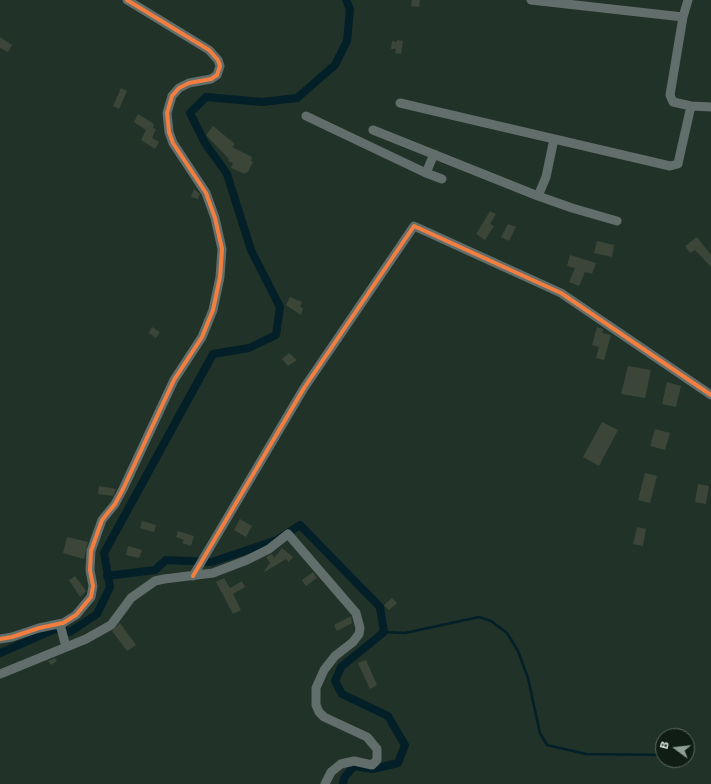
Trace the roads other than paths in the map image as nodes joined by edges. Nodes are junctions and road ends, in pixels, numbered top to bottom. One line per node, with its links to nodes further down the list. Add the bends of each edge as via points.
1 (127, 0): 18 (street, via 209,50 218,60 220,66 216,75 211,79 189,83 179,88 172,96 167,113 173,143 206,193 215,218 222,249 220,277 213,310 202,337 174,380 123,489 102,520 91,551 91,597 76,615)
2 (531, 0): 4 (street)
3 (688, 0): 4 (street)
4 (683, 17): 6 (street, via 671,99 676,103)
5 (400, 103): 10 (street)
6 (691, 106): 7 (street); 10 (street, via 679,159 674,166)
7 (711, 107)
8 (306, 116): 12 (street)
9 (373, 130): 11 (street)
10 (554, 139): 14 (street, via 546,177)
11 (434, 154): 12 (street); 14 (street)
12 (426, 173): 13 (street)
13 (442, 179)
14 (538, 196): 15 (street)
15 (617, 221)
16 (711, 395): 17 (street, via 561,293 414,226 304,388)
17 (193, 576): 20 (street, via 155,581 131,598 111,626); 22 (street, via 213,573 247,560 269,549 288,534 356,613 359,634 353,642 334,656 324,670 316,688 316,705 324,717 366,737 376,750 377,760 372,765 354,761 341,764 331,772)
18 (60, 624): 19 (street); 20 (street)
19 (0, 638)
20 (66, 647): 21 (street)
21 (0, 674)
22 (325, 784)

